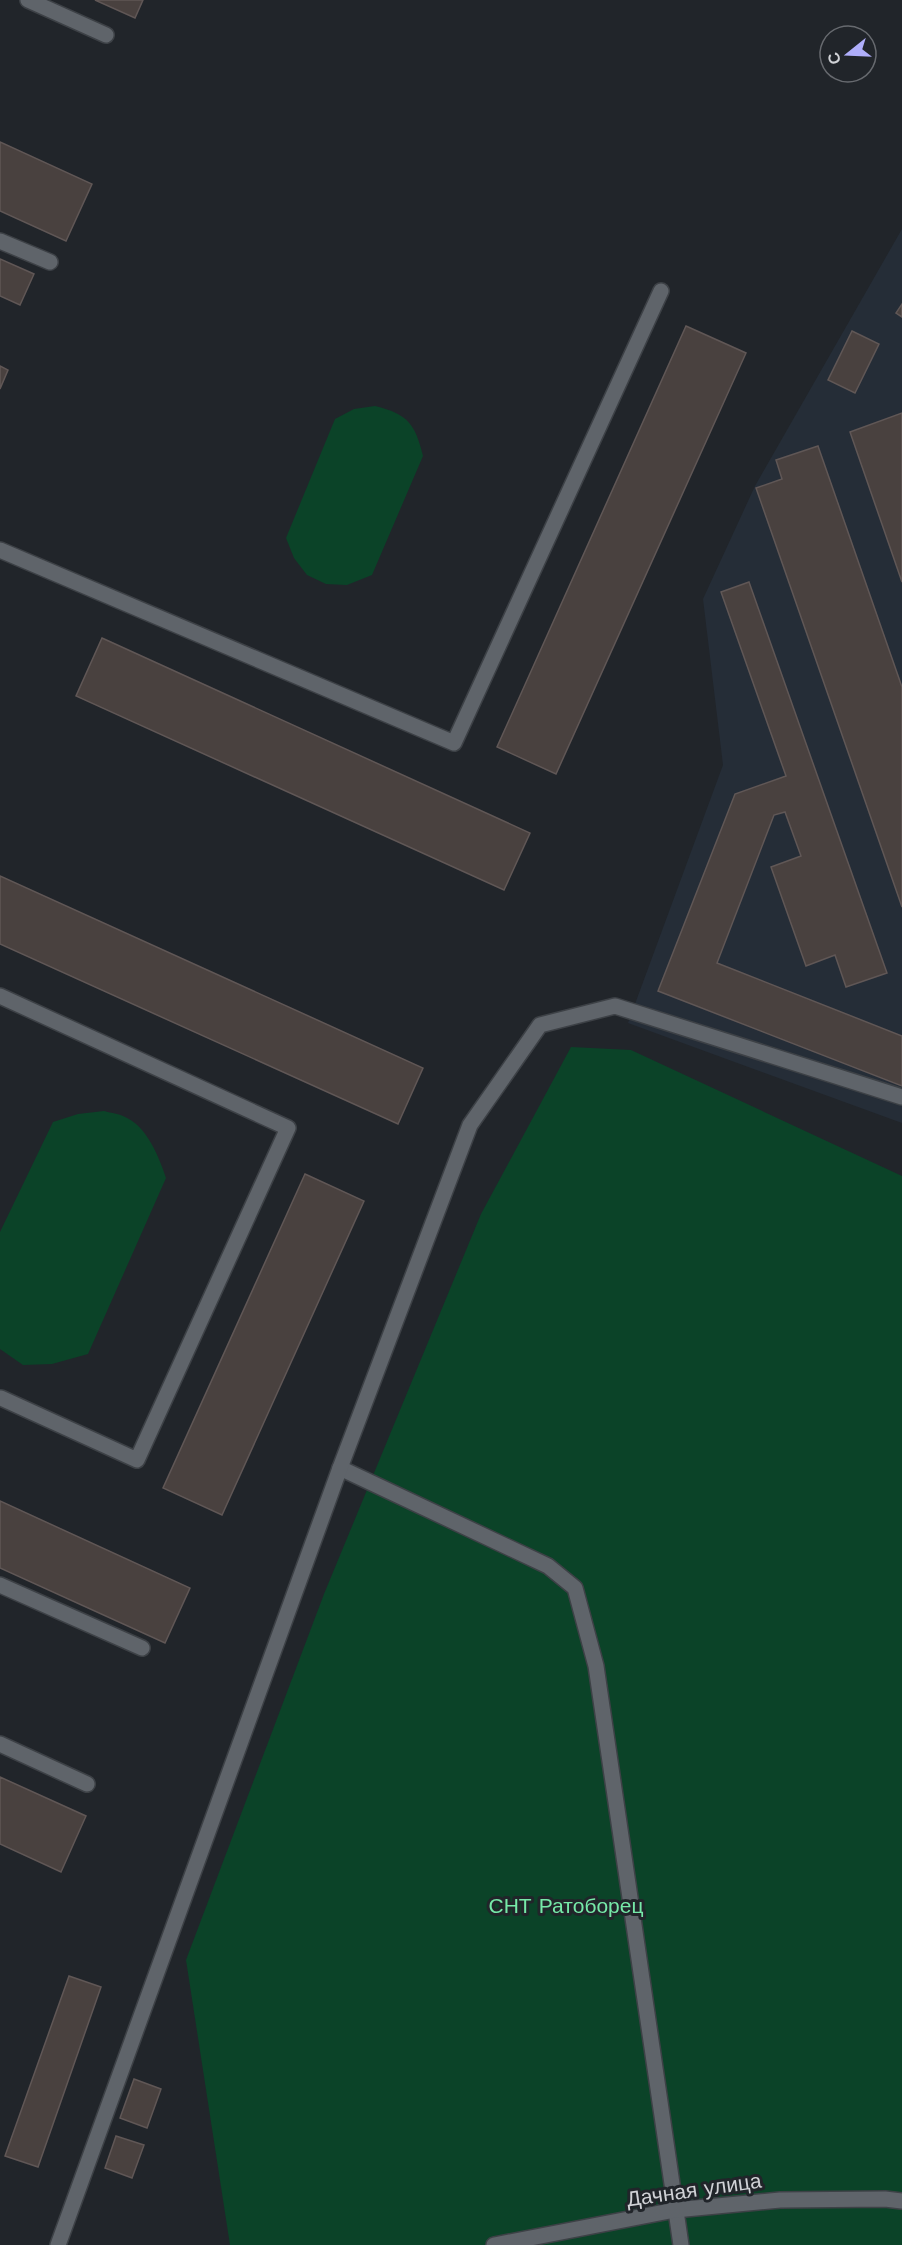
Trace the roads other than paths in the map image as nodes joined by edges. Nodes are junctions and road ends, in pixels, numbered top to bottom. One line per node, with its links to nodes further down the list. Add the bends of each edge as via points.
1 (28, 0): 2 (street)
2 (106, 35)
3 (0, 241): 4 (street)
4 (50, 261)
5 (661, 291): 6 (street, via 454,743)
6 (0, 550)
7 (0, 996): 9 (street, via 288,1128 136,1460)
8 (902, 1097): 10 (street, via 615,1006 540,1025 470,1125)
9 (1, 1398)
10 (340, 1468): 16 (street, via 548,1566 574,1588 596,1666); 17 (street)
11 (0, 1585): 12 (street)
12 (142, 1648)
13 (0, 1744): 14 (street)
14 (87, 1784)
15 (902, 2201): 16 (street, Дачная улица, via 780,2200)
16 (675, 2210): 18 (street, Дачная улица); 19 (street)
17 (58, 2245)
18 (494, 2245)
19 (681, 2245)

